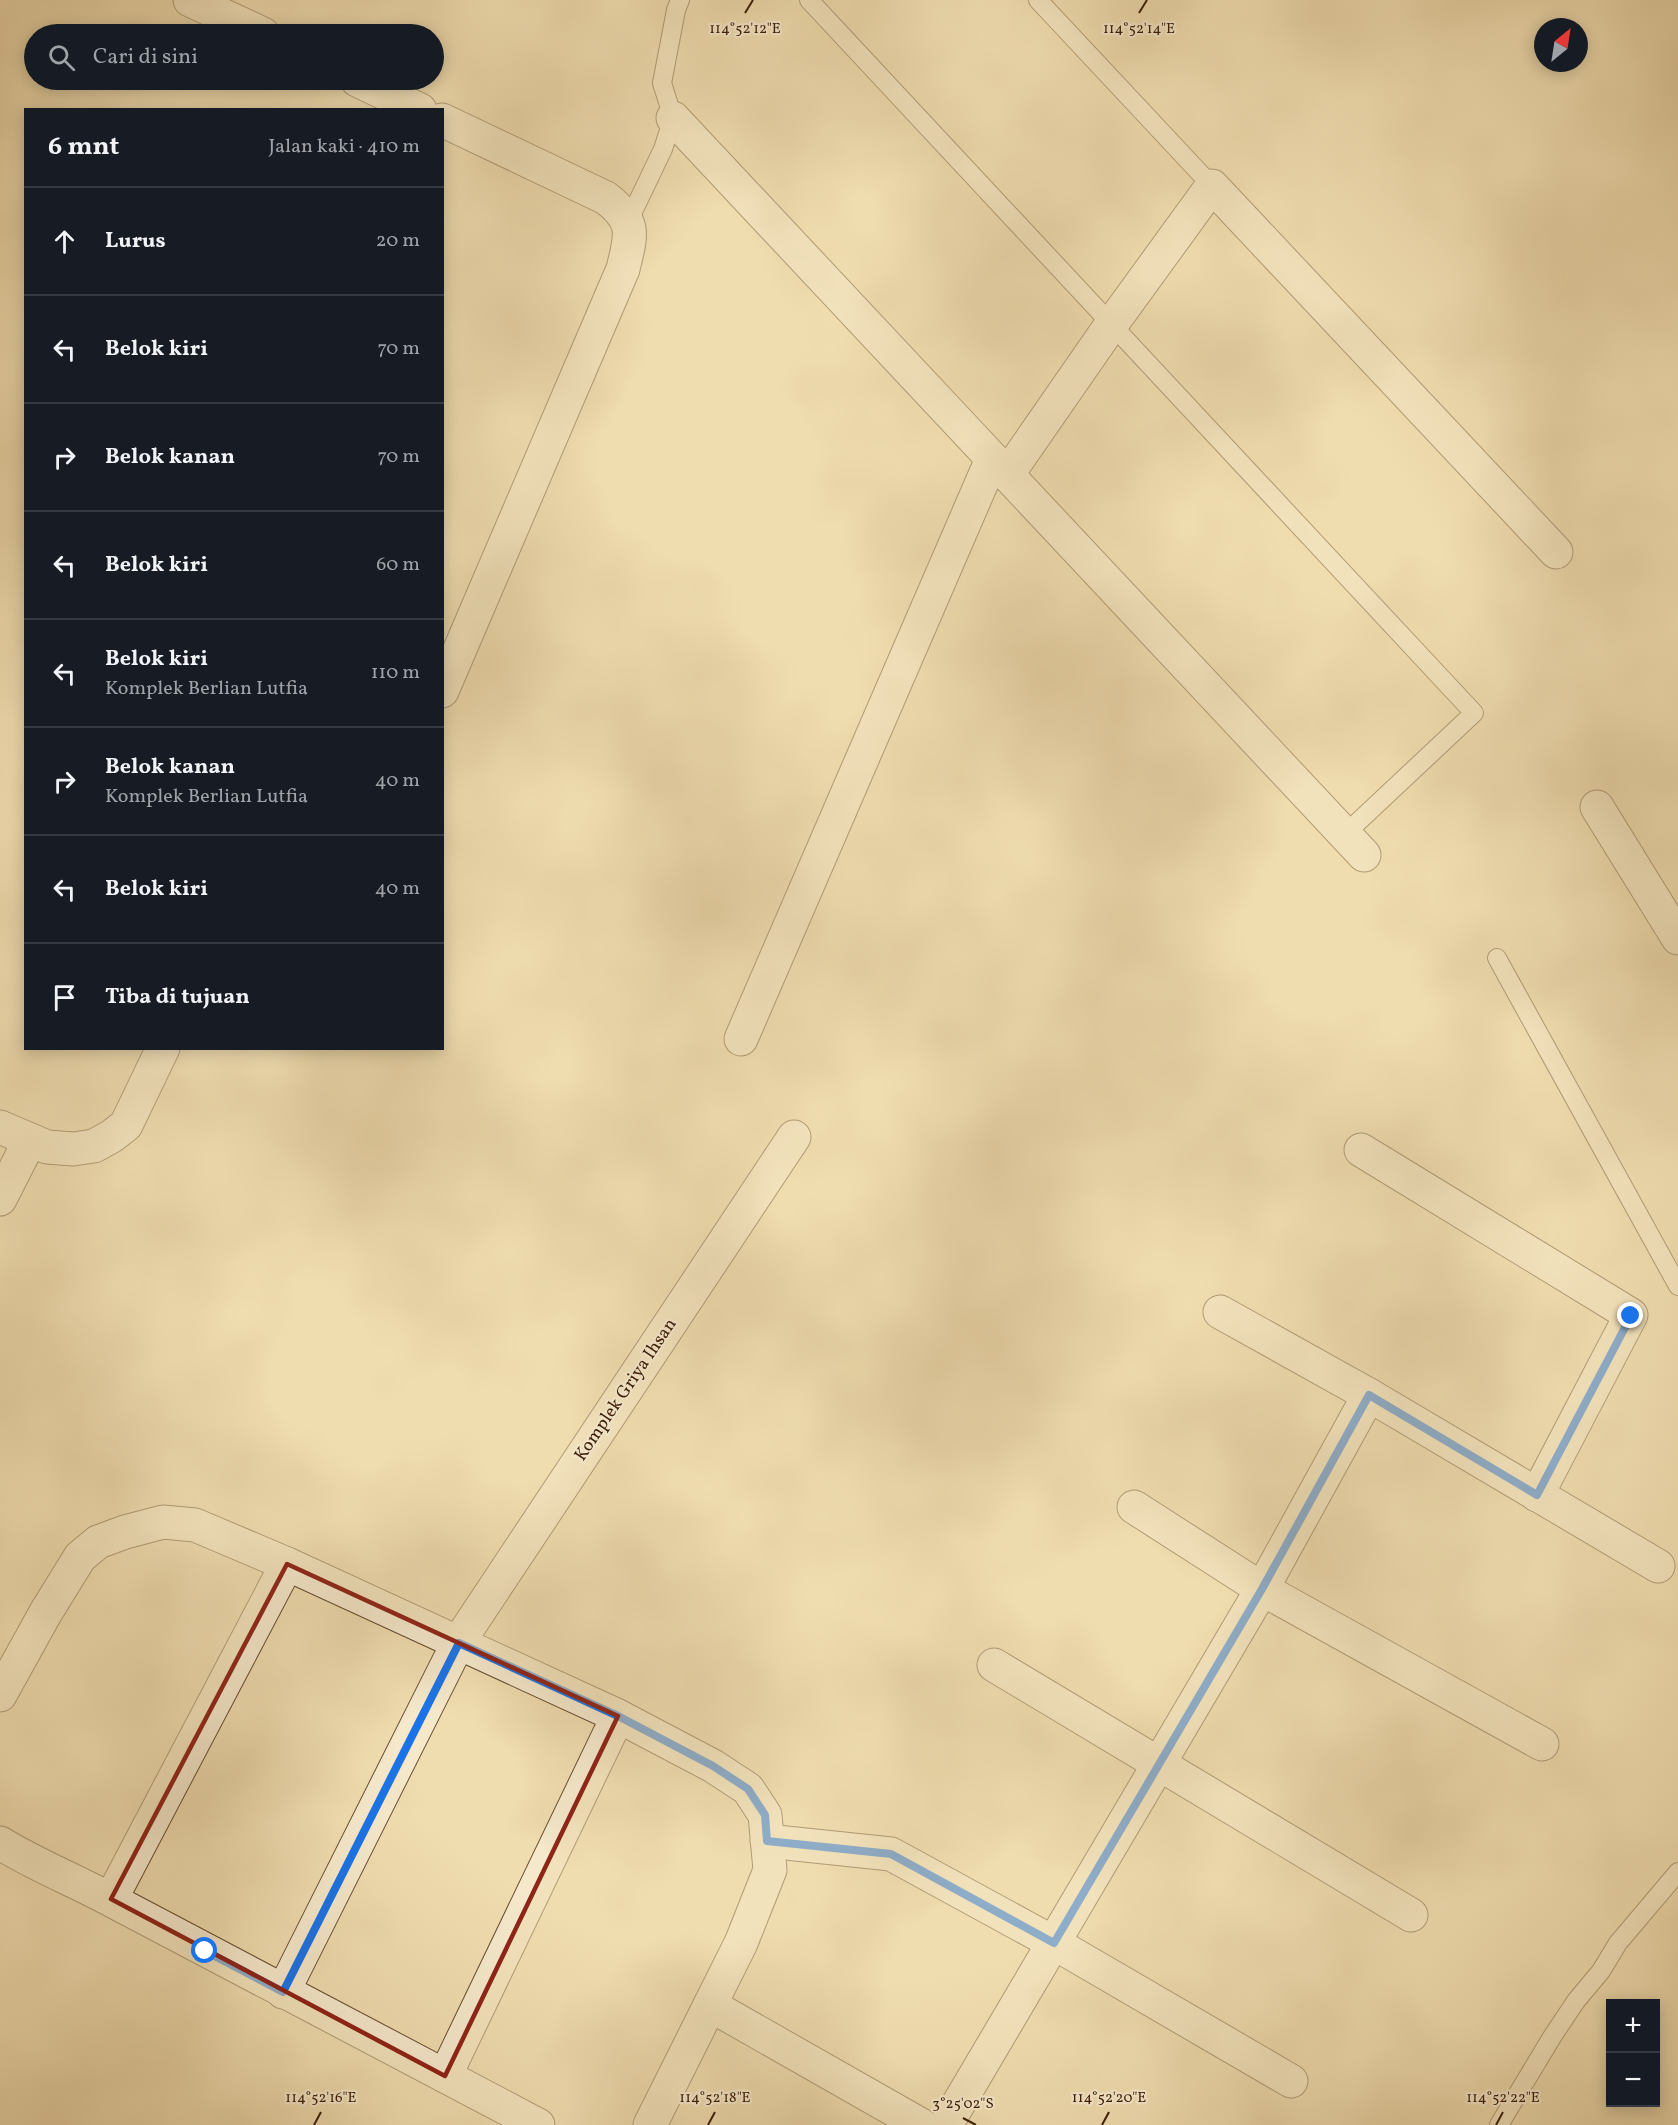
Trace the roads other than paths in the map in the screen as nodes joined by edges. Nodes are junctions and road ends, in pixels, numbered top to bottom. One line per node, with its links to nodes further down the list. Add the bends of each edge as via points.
1 (190, 0): 5 (street)
2 (680, 0): 8 (lane, via 662,83)
3 (809, 0): 12 (lane)
4 (1038, 0): 10 (lane)
5 (242, 24)
6 (378, 90): 7 (street)
7 (416, 108)
8 (673, 118): 11 (lane, via 663,149); 13 (street)
9 (444, 121): 11 (street, via 606,198)
10 (1212, 186): 12 (street); 14 (street)
11 (628, 222): 15 (street, via 631,235 623,268)
12 (1111, 325): 13 (street); 17 (lane, via 1474,713)
13 (1000, 467): 17 (street); 20 (street)
14 (1556, 552)
15 (444, 686)
16 (1598, 807): 18 (street)
17 (1354, 845)
18 (1678, 938)
19 (1497, 958): 27 (lane)
20 (741, 1039)
21 (162, 1050): 24 (street, via 126,1125 112,1136 94,1146 72,1149 47,1147)
22 (0, 1126): 24 (street)
23 (794, 1137): 35 (street, Komplek Griya Ihsan)
24 (30, 1140): 26 (street)
25 (1361, 1150): 30 (street, via 1631,1316)
26 (0, 1199)
27 (1678, 1286)
28 (1220, 1312): 29 (street)
29 (1369, 1395): 30 (street); 34 (street)
30 (1537, 1495): 33 (street)
31 (1134, 1507): 34 (street)
32 (287, 1564): 35 (street); 37 (street, via 195,1526 163,1522 98,1542 80,1557); 44 (street)
33 (1658, 1566)
34 (1262, 1589): 39 (street); 40 (street)
35 (459, 1643): 38 (street); 47 (street, Komplek Griya Ihsan)
36 (994, 1665): 40 (street)
37 (0, 1695)
38 (618, 1716): 41 (street, via 748,1789 765,1815); 49 (street)
39 (1542, 1744)
40 (1159, 1764): 45 (street); 46 (street)
41 (767, 1841): 46 (street, via 891,1854); 48 (street, via 770,1870 741,1943)
42 (0, 1843): 44 (street)
43 (1678, 1872): 55 (lane, via 1618,1943 1576,2001)
44 (111, 1899): 47 (street)
45 (1411, 1915)
46 (1054, 1943): 50 (street); 54 (street)
47 (283, 1992): 49 (street)
48 (710, 2005): 52 (street); 53 (street)
49 (445, 2076): 51 (street)
50 (1291, 2081)
51 (538, 2125)
52 (650, 2125)
53 (921, 2125)
54 (946, 2125)
55 (1499, 2125)

